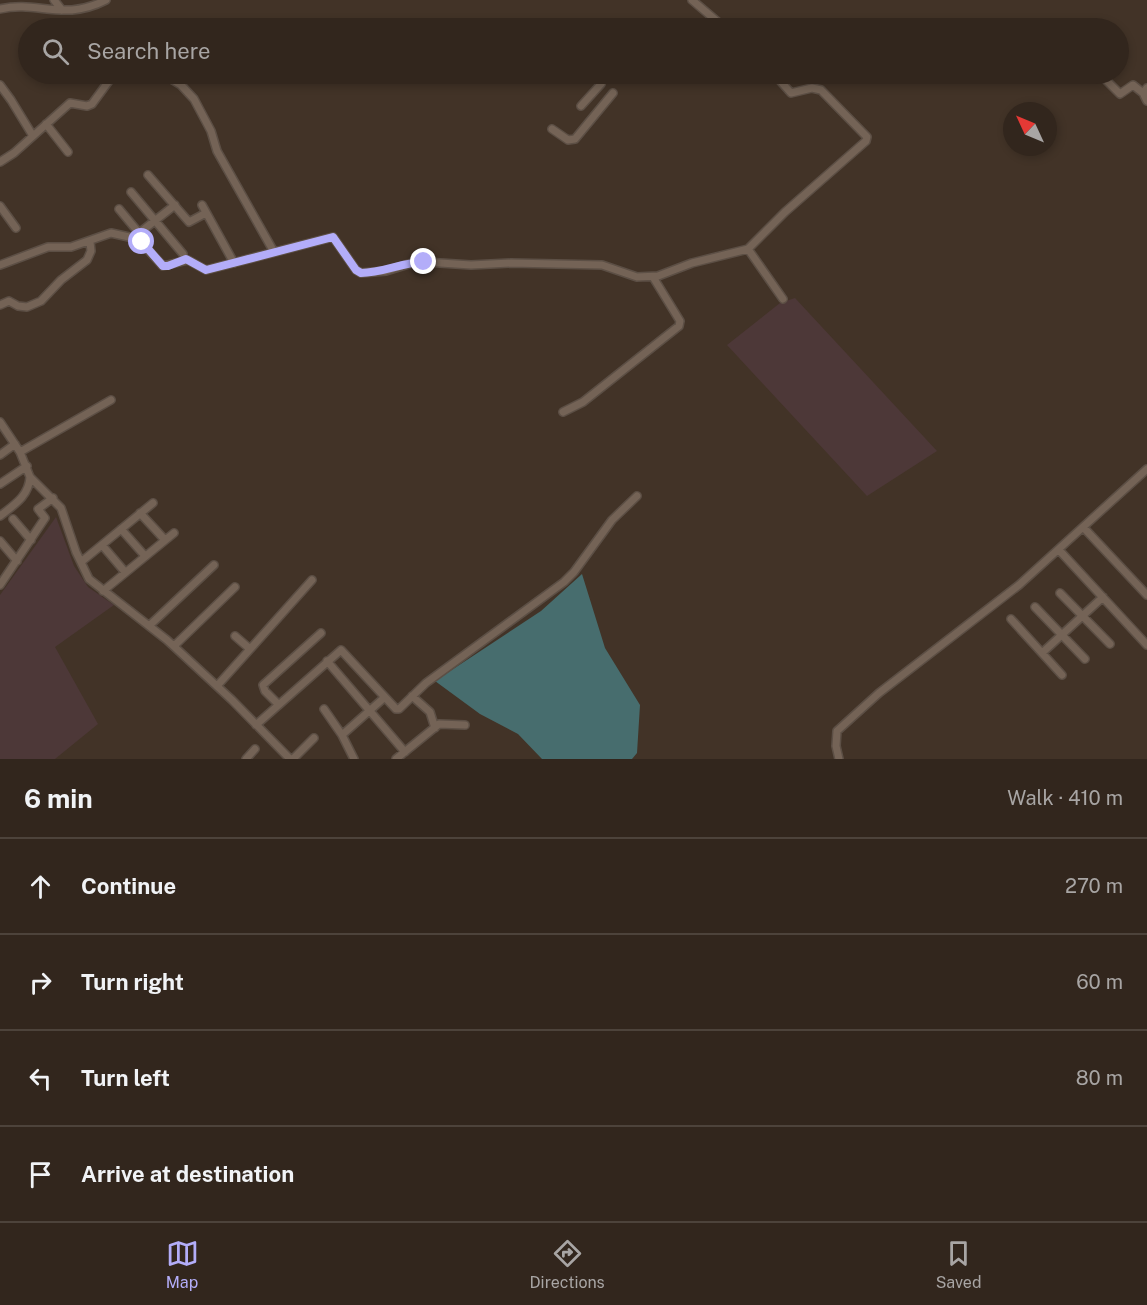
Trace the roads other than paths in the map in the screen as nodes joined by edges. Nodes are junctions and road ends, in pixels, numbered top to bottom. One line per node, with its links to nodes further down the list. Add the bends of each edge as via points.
1 (54, 0): 6 (street)
2 (106, 0): 4 (street)
3 (692, 0): 7 (street)
4 (90, 3): 6 (street, via 80,10)
5 (0, 9): 6 (street, via 14,5)
6 (62, 10)
7 (713, 18)
8 (107, 84): 18 (street, via 92,104 70,103)
9 (178, 84): 35 (street, via 194,99 217,151)
10 (601, 84): 17 (street)
11 (783, 84): 34 (street, via 791,93 821,90 867,139)
12 (1110, 84): 14 (street, via 1120,94 1134,85)
13 (0, 85): 20 (street)
14 (1145, 90): 16 (street)
15 (613, 93): 19 (street, via 574,139 568,140)
16 (1147, 101)
17 (581, 106)
18 (46, 124): 20 (street); 21 (street)
19 (552, 129)
20 (33, 136): 22 (street)
21 (68, 152)
22 (0, 162)
23 (148, 175): 25 (street)
24 (131, 192): 30 (street)
25 (175, 205): 29 (street, via 189,222); 30 (street)
26 (202, 205): 29 (street)
27 (0, 206): 31 (street)
28 (119, 209): 32 (street)
29 (206, 213): 37 (street)
30 (156, 220): 32 (street); 36 (street)
31 (16, 228)
32 (137, 235): 33 (street, via 111,233); 37 (street, via 165,266 186,259 206,270)
33 (90, 242): 38 (street, via 71,247 48,246); 41 (street, via 87,260 41,302 18,306 9,301)
34 (748, 249): 39 (street); 40 (street)
35 (274, 252): 37 (street); 39 (street, via 333,237 361,273 419,262 589,264)
36 (183, 254)
37 (234, 263)
38 (0, 265)
39 (653, 277): 43 (street, via 680,321 678,326 583,402)
40 (783, 299)
41 (0, 305)
42 (111, 399): 46 (street)
43 (563, 412)
44 (0, 422): 45 (street)
45 (15, 444): 46 (street); 47 (street)
46 (20, 452): 48 (street)
47 (0, 455)
48 (27, 466): 50 (street); 51 (street)
49 (1145, 474): 58 (street)
50 (30, 477): 53 (street); 56 (street, via 26,494)
51 (0, 484)
52 (637, 496): 94 (street, via 614,517 564,582)
53 (53, 498): 61 (street, via 38,509 45,518); 68 (street, via 62,508)
54 (153, 503): 55 (street)
55 (140, 513): 59 (street); 62 (street)
56 (0, 516)
57 (13, 519): 61 (street)
58 (1084, 528): 65 (street); 76 (street)
59 (121, 529): 64 (street); 66 (street)
60 (174, 533): 62 (street)
61 (31, 540): 67 (street)
62 (165, 540): 66 (street)
63 (0, 541): 67 (street)
64 (102, 545): 68 (street); 70 (street)
65 (1059, 550): 77 (street); 110 (street, via 841,727 836,746)
66 (145, 556): 70 (street)
67 (17, 561): 72 (street)
68 (81, 562): 74 (street, via 89,579)
69 (214, 565): 81 (street)
70 (125, 572): 74 (street)
71 (312, 580): 88 (street)
72 (1, 582)
73 (235, 587): 87 (street)
74 (103, 591): 81 (street)
75 (1060, 593): 79 (street)
76 (1147, 595)
77 (1103, 597): 79 (street); 85 (street)
78 (1035, 607): 83 (street)
79 (1083, 616): 83 (street); 86 (street)
80 (1011, 619): 89 (street)
81 (150, 625): 87 (street)
82 (321, 633): 96 (street, via 263,685)
83 (1062, 635): 89 (street); 90 (street)
84 (235, 636): 88 (street)
85 (1146, 642)
86 (1110, 644)
87 (174, 646): 93 (street)
88 (250, 649): 93 (street)
89 (1042, 653): 92 (street)
90 (1085, 659)
91 (327, 662): 95 (street, via 339,650 344,651); 96 (street); 98 (street)
92 (1062, 675)
93 (217, 686): 99 (street)
94 (412, 696): 95 (street, via 398,709); 101 (street, via 430,712)
95 (385, 697): 98 (street)
96 (278, 704): 99 (street)
97 (324, 709): 102 (street)
98 (371, 710): 102 (street); 105 (street)
99 (256, 725): 107 (street)
100 (465, 725): 101 (street, via 442,724)
101 (435, 728): 105 (street)
102 (342, 735): 108 (street)
103 (314, 738): 107 (street)
104 (255, 749): 106 (street)
105 (405, 752): 109 (street)
106 (246, 759)
107 (292, 759)
108 (354, 759)
109 (396, 759)
110 (839, 759)

